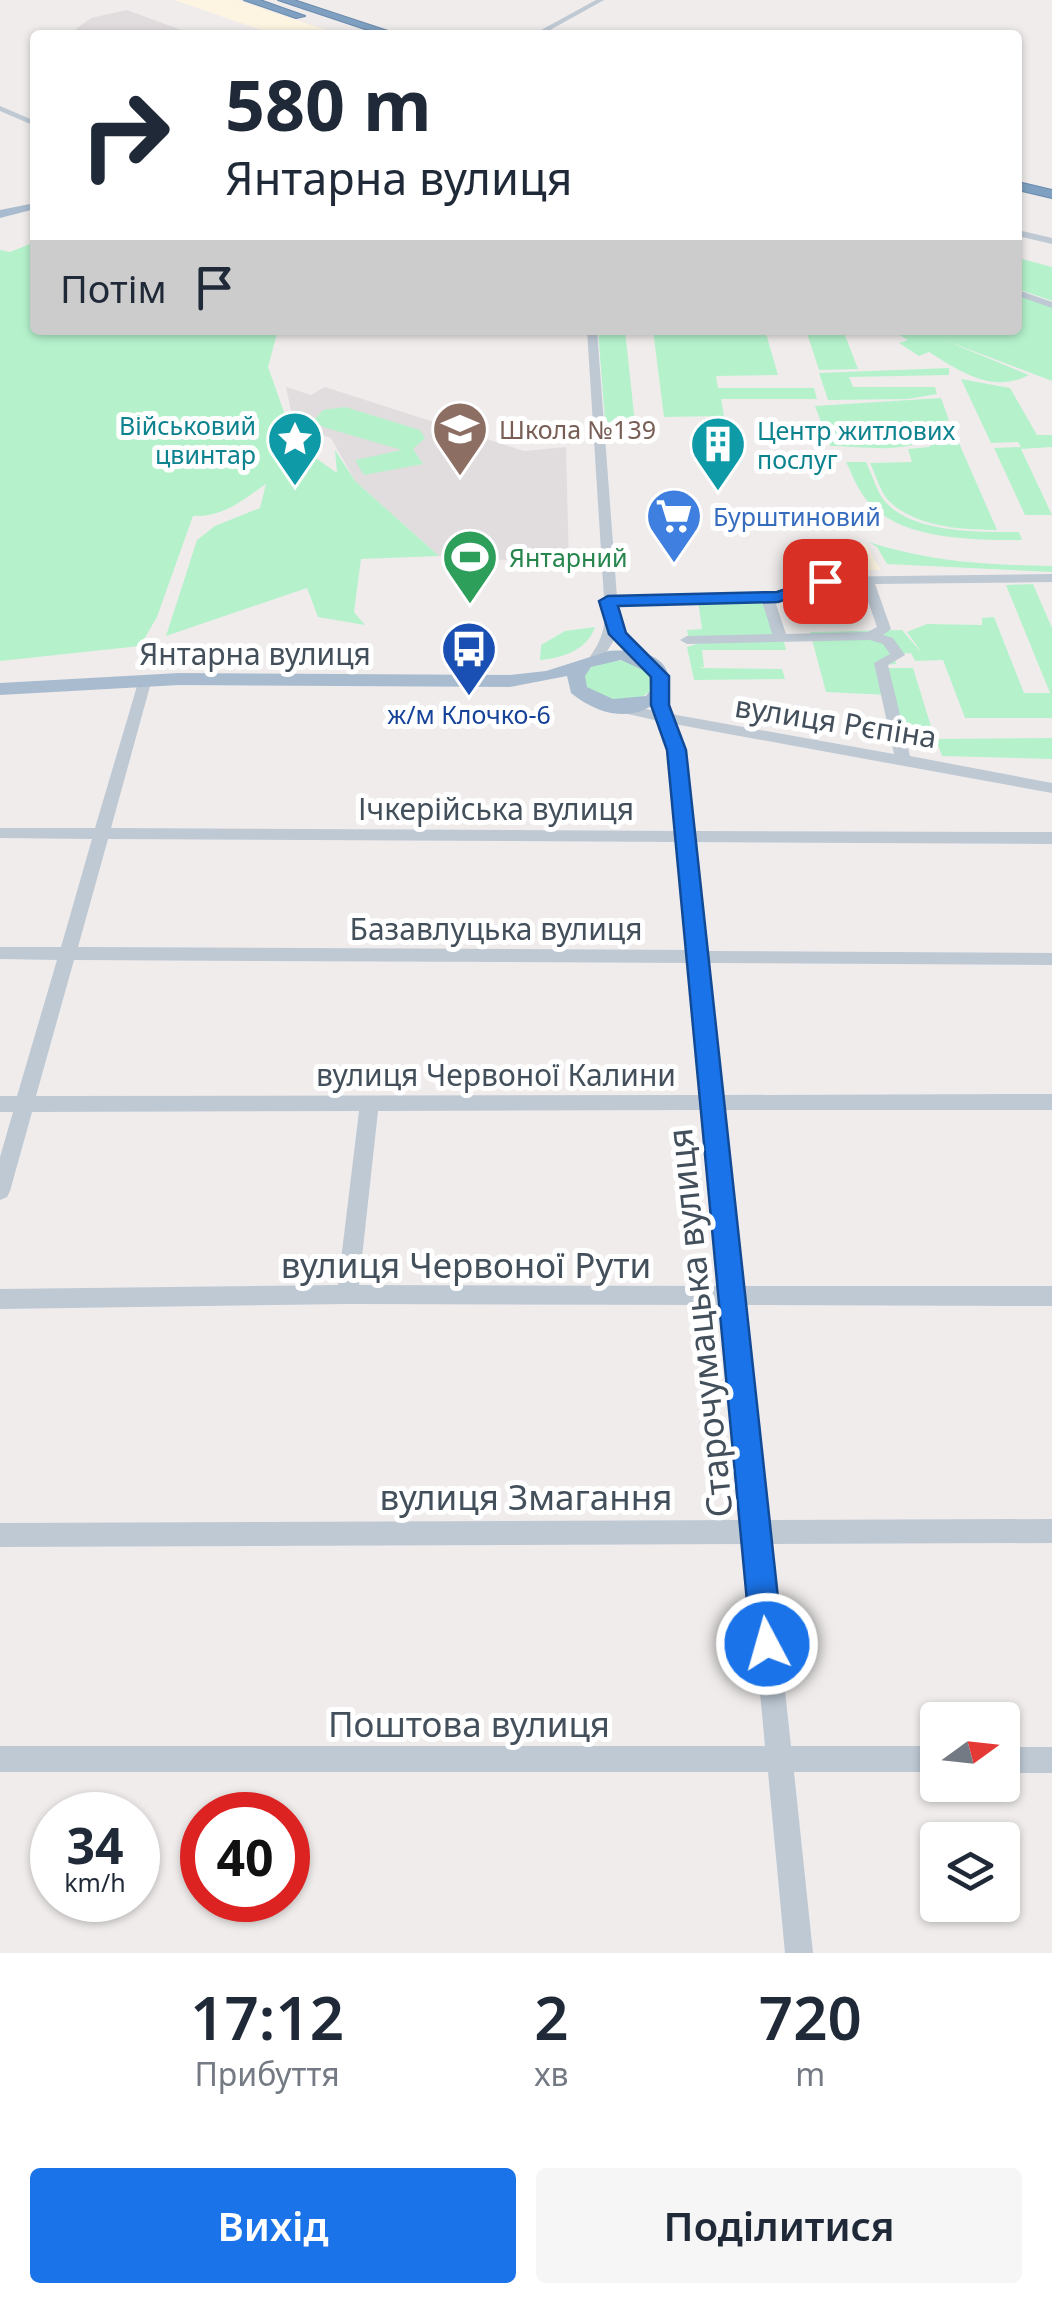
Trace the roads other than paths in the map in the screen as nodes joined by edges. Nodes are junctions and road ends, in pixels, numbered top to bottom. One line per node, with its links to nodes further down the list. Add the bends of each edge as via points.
1 (249, 0): 4 (highway)
2 (283, 0): 5 (highway)
3 (601, 0): 6 (street)
4 (342, 30)
5 (378, 30)
6 (545, 30)
7 (0, 108): 8 (street)
8 (30, 122)
9 (1022, 187): 10 (highway)
10 (1052, 194)
11 (1022, 196): 12 (highway)
12 (1052, 202)
13 (30, 207): 14 (main road)
14 (0, 214)
15 (1022, 234): 16 (street)
16 (1052, 241)
17 (1022, 293): 18 (street)
18 (1052, 304)
19 (592, 335): 23 (street, Старочумацька вулиця)
20 (1052, 578): 21 (street)
21 (867, 581): 22 (street, via 816,582); 25 (street, via 884,629)
22 (768, 597): 23 (street); 27 (street)
23 (608, 601): 24 (street, Старочумацька вулиця)
24 (612, 624): 28 (street, Старочумацька вулиця); 29 (street, via 608,642)
25 (872, 636): 27 (street); 37 (street, via 888,641 898,655 881,664)
26 (687, 640): 27 (street)
27 (780, 640)
28 (642, 660): 29 (main road, via 614,654); 32 (main road, Старочумацька вулиця, via 656,670)
29 (590, 662): 31 (main road, Янтарна вулиця); 34 (main road, via 576,683)
30 (145, 680): 31 (main road, Янтарна вулиця); 33 (main road, Янтарна вулиця); 40 (street)
31 (510, 680): 34 (main road, Янтарна вулиця)
32 (660, 688): 35 (main road, via 638,705); 36 (street, Старочумацька вулиця)
33 (0, 689)
34 (590, 700): 35 (main road)
35 (611, 706): 36 (street, вулиця Рєпіна)
36 (667, 721): 37 (street, вулиця Рєпіна); 41 (street, Старочумацька вулиця, via 677,750)
37 (903, 760): 38 (street, вулиця Рєпіна)
38 (1052, 788)
39 (0, 833): 40 (street, Ічкерійська вулиця)
40 (104, 834): 41 (street, Ічкерійська вулиця); 44 (street)
41 (686, 837): 42 (street, Ічкерійська вулиця); 45 (street, Старочумацька вулиця)
42 (1052, 838)
43 (0, 953): 44 (street, Базавлуцька вулиця)
44 (69, 953): 45 (street, Базавлуцька вулиця); 49 (street)
45 (697, 957): 46 (street, Базавлуцька вулиця); 51 (street, Старочумацька вулиця)
46 (1052, 958)
47 (1052, 1102): 51 (street, вулиця Червоної Калини)
48 (0, 1104): 49 (street, вулиця Червоної Калини)
49 (24, 1104): 50 (street, вулиця Червоної Калини); 52 (street)
50 (369, 1104): 51 (street, вулиця Червоної Калини); 53 (street)
51 (712, 1104): 55 (street, Старочумацька вулиця)
52 (0, 1191)
53 (347, 1294): 55 (street, вулиця Червоної Рути); 56 (street, вулиця Червоної Рути)
54 (1052, 1296): 55 (street, вулиця Червоної Рути)
55 (732, 1298): 57 (street, Старочумацька вулиця)
56 (0, 1299)
57 (756, 1530): 58 (street, вулиця Змагання); 59 (street, вулиця Змагання); 60 (street, Старочумацька вулиця)
58 (1052, 1531)
59 (0, 1534)
60 (779, 1758): 61 (street, Поштова вулиця); 62 (street, Поштова вулиця); 65 (street, Старочумацька вулиця)
61 (0, 1759)
62 (920, 1759)
63 (1020, 1760): 64 (street)
64 (1052, 1760)
65 (799, 1953)

